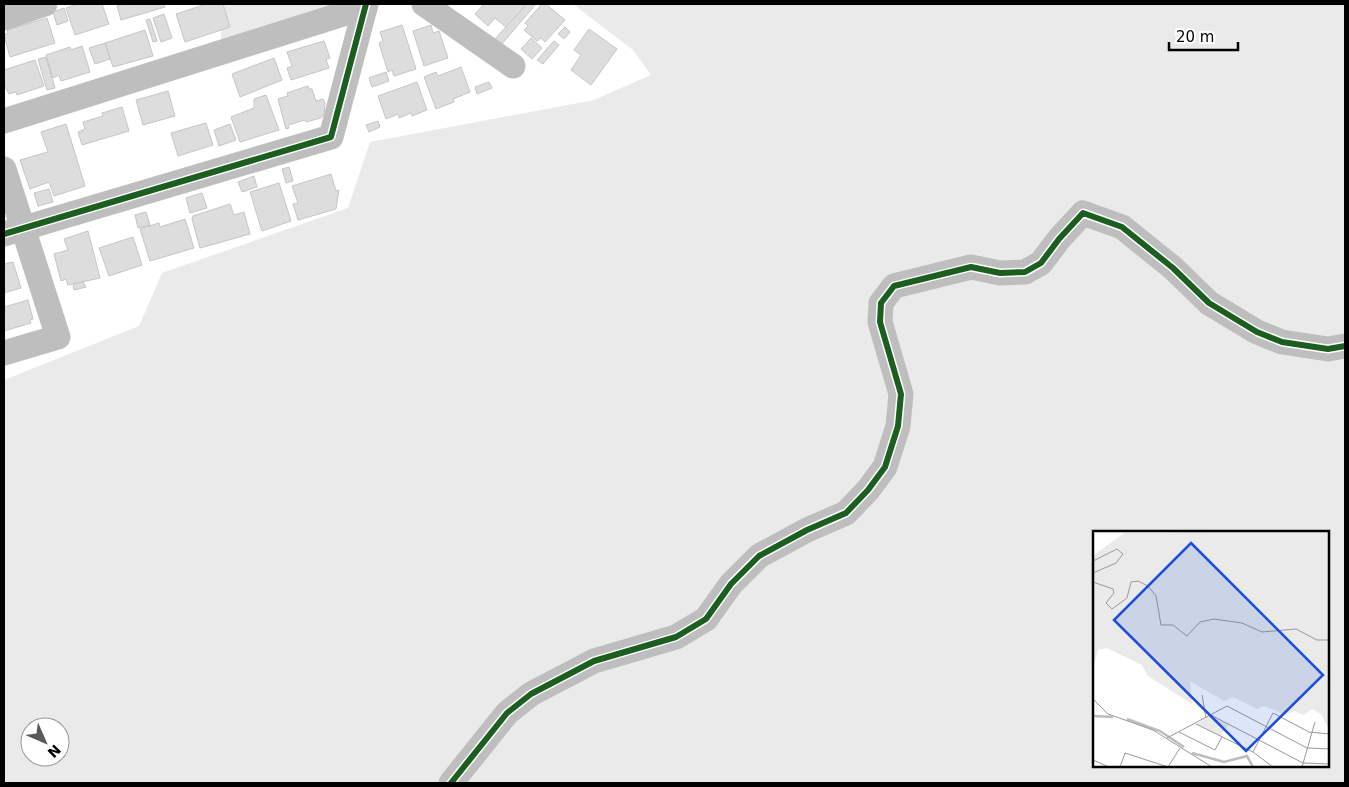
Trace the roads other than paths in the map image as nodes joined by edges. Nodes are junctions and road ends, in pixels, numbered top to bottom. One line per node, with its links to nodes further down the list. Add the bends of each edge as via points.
1 (45, 4): 4 (street)
2 (424, 4): 5 (street)
3 (366, 5): 6 (street); 8 (street, via 331,137)
4 (4, 18)
5 (513, 66)
6 (4, 121)
7 (4, 169): 8 (street)
8 (13, 231): 10 (street, via 58,337)
9 (1345, 346): 11 (street, via 1328,349 1282,342 1257,332 1209,303 1173,268 1122,227 1083,213 1041,263 1025,272 1000,273 971,267 894,286 881,303 880,322 901,394 898,426 885,467 868,490 846,513 759,556 699,624 676,637 594,661 531,694 507,714)
10 (4, 353)
11 (451, 783)

